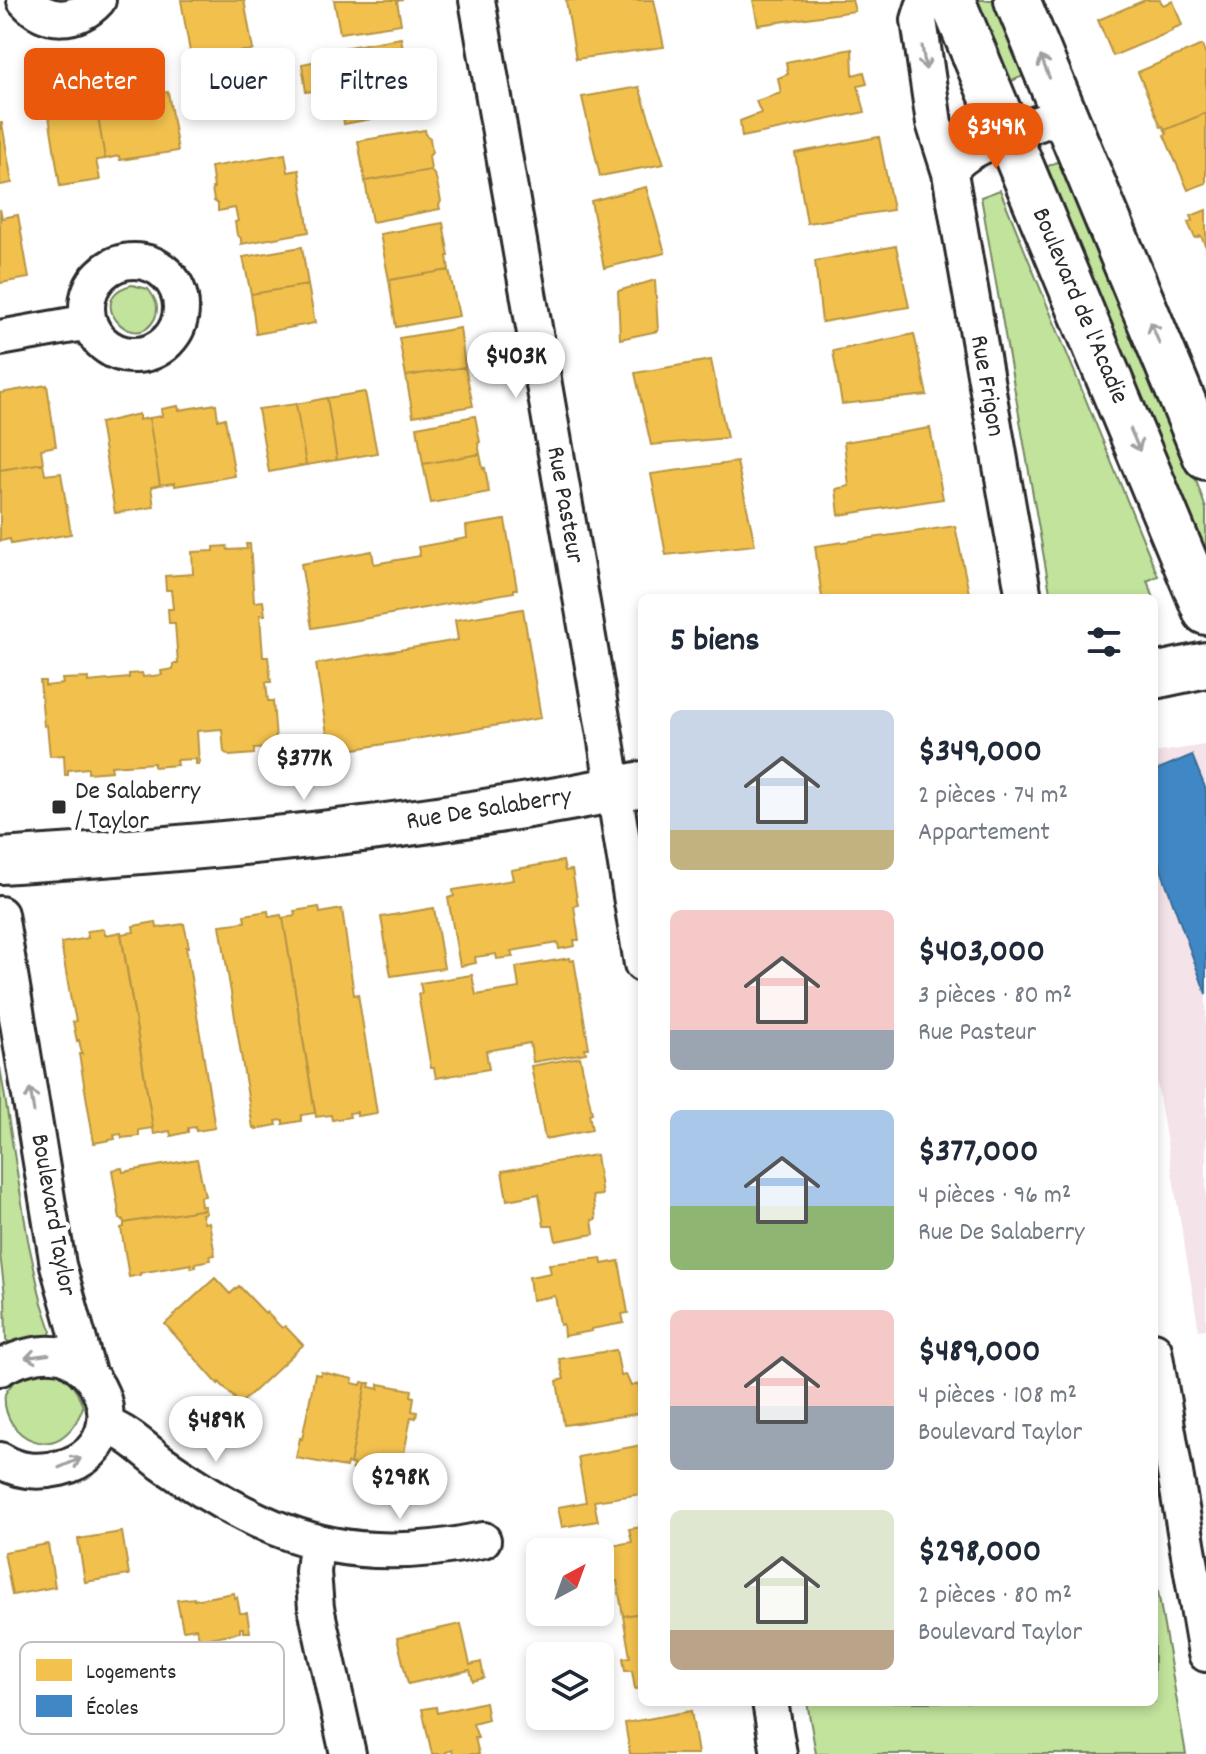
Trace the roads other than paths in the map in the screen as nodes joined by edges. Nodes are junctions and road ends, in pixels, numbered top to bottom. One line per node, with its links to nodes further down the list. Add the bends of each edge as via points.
1 (25, 0): 2 (street, via 58,18 81,13)
2 (98, 0)
3 (477, 0): 17 (street, Rue Pasteur)
4 (934, 0): 9 (street, Rue Frigon, one-way to 9, via 923,7 919,20 934,123)
5 (952, 0): 8 (main road, Boulevard de l'Acadie)
6 (1017, 0): 7 (main road, one-way to 6)
7 (1064, 114): 8 (street); 12 (main road, one-way to 7)
8 (1008, 136): 9 (street, via 967,154); 14 (main road, Boulevard de l'Acadie, one-way to 14)
9 (950, 173): 13 (street, Rue Frigon)
10 (89, 322): 11 (street)
11 (0, 338)
12 (1206, 457)
13 (1023, 594)
14 (1206, 612)
15 (1206, 665): 16 (main road)
16 (1158, 675)
17 (628, 787): 18 (main road, Rue De Salaberry, via 333,833); 19 (street, Rue Pasteur)
18 (0, 861)
19 (638, 913)
20 (0, 914): 22 (street, Boulevard Taylor, one-way to 20, via 58,1265)
21 (0, 1368): 22 (street, one-way to 21, via 61,1355 40,1354)
22 (88, 1373): 24 (street, Boulevard Taylor, via 102,1394)
23 (1158, 1373): 28 (street)
24 (106, 1425): 25 (street, one-way to 24, via 20,1470 69,1465 89,1452); 27 (street, via 246,1515)
25 (0, 1460)
26 (483, 1540): 27 (street, via 377,1550)
27 (316, 1542): 30 (street, via 316,1608)
28 (1206, 1654)
29 (771, 1706): 31 (street)
30 (348, 1754)
31 (779, 1754)

